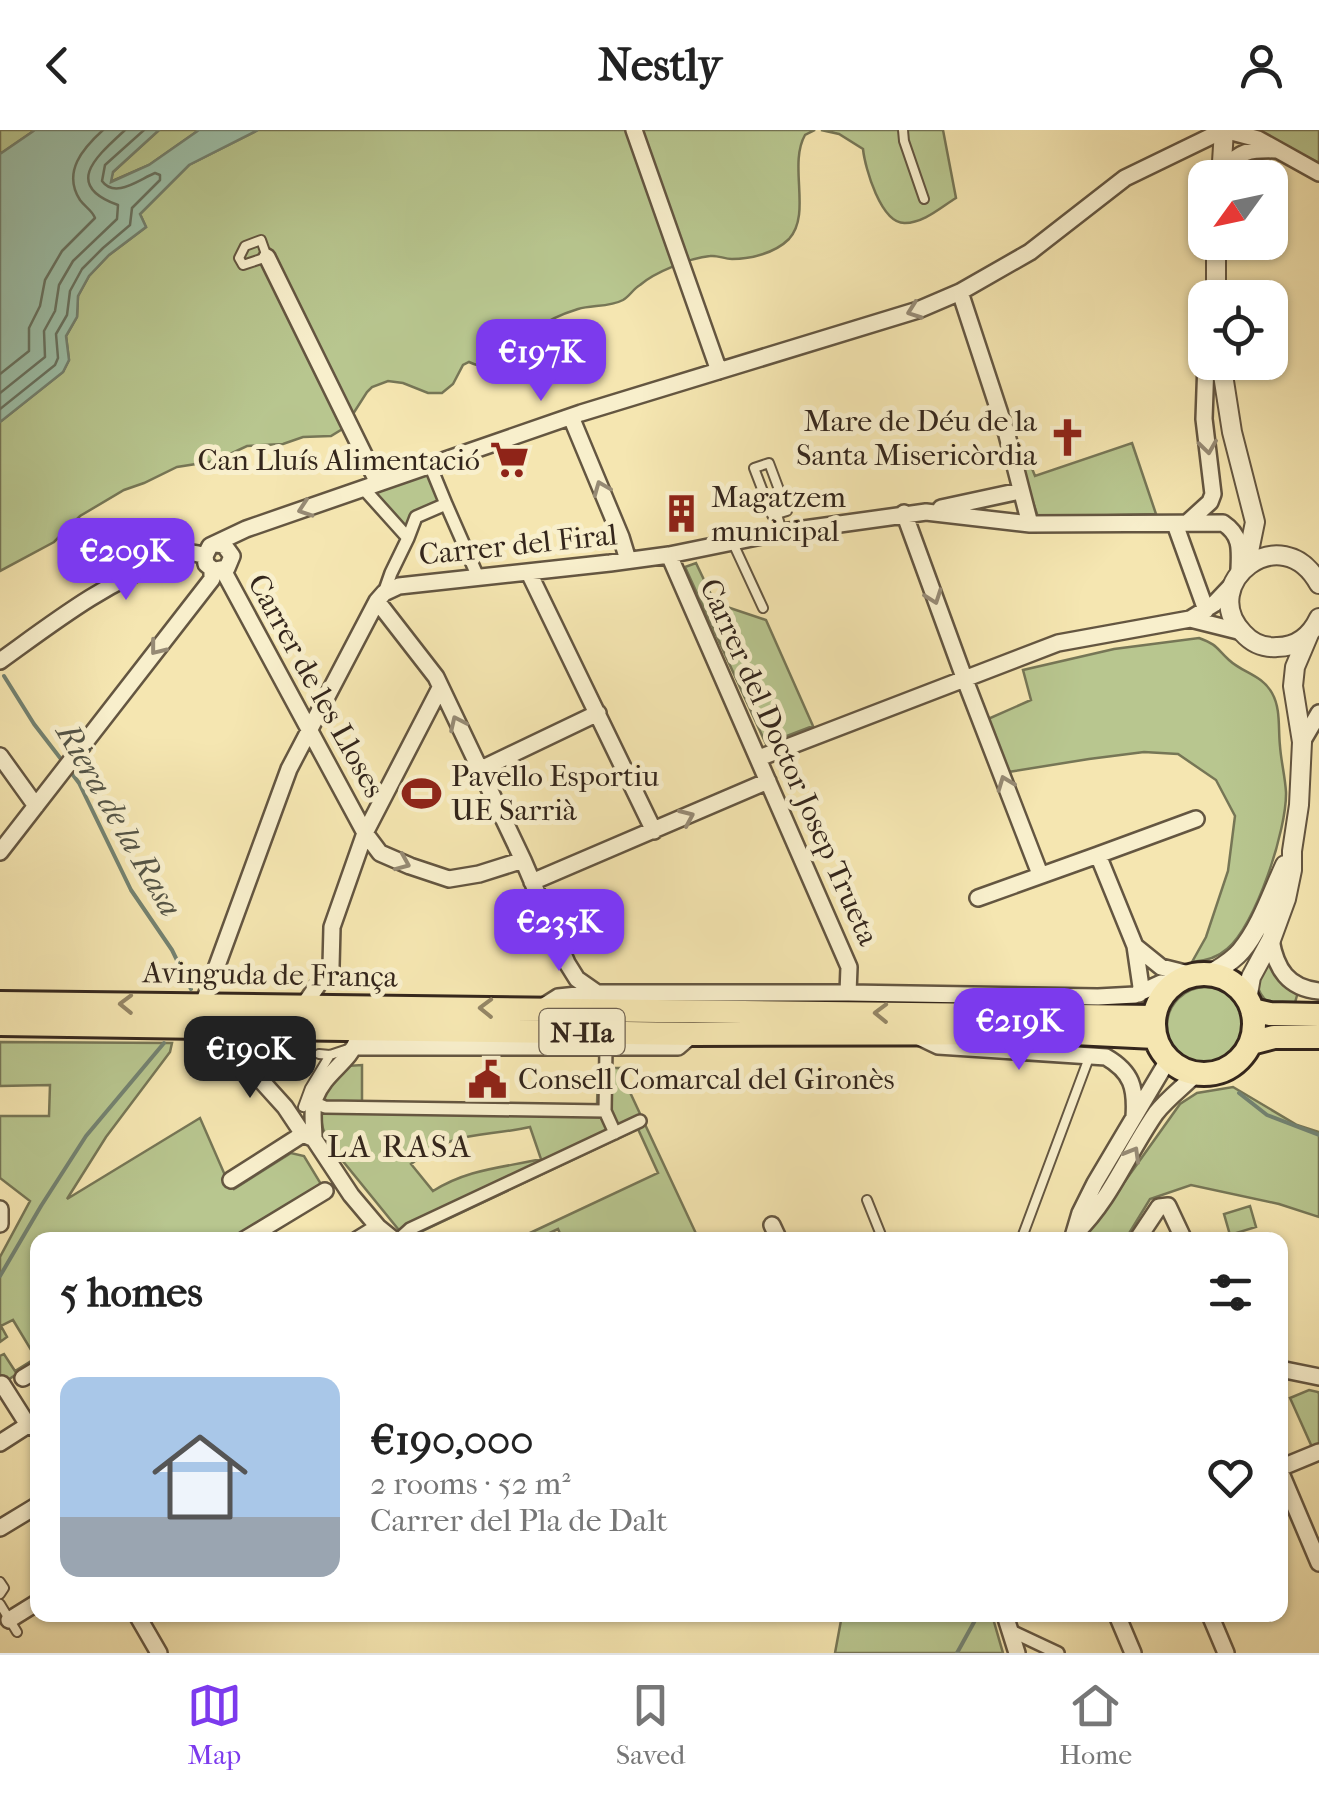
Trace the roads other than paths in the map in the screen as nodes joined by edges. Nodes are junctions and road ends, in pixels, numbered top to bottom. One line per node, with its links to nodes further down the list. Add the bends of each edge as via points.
1 (634, 130): 11 (street)
2 (903, 130): 8 (lane)
3 (1224, 130): 4 (street); 5 (street); 10 (street, via 1124,178 1030,252)
4 (1280, 150): 6 (street, via 1248,150); 7 (street)
5 (1222, 160)
6 (1232, 160)
7 (1319, 173)
8 (924, 200)
9 (267, 257): 16 (street)
10 (960, 292): 11 (street, one-way to 11); 17 (street)
11 (719, 371): 14 (street)
12 (1205, 380): 23 (street, one-way to 23, via 1213,494)
13 (1224, 380): 22 (street)
14 (571, 417): 15 (street); 30 (street, one-way to 14)
15 (430, 465): 16 (street); 18 (street)
16 (371, 486): 26 (street); 29 (street, one-way to 29, via 246,529)
17 (1020, 491): 19 (street, Carrer del Firal); 24 (street)
18 (446, 504): 26 (street, via 416,517); 34 (street)
19 (926, 512): 21 (street, Carrer del Firal); 24 (street, Carrer del Firal)
20 (776, 514): 20 (lane, via 754,468 769,463 787,511); 25 (lane)
21 (904, 514): 25 (street, Carrer del Firal); 43 (street, one-way to 43)
22 (1255, 522): 31 (street, via 1274,544); 33 (street)
23 (1181, 523): 24 (street, Carrer del Firal); 33 (street, Carrer del Firal, via 1223,523 1233,530); 38 (street)
24 (1030, 524)
25 (782, 532): 27 (street, Carrer del Firal)
26 (408, 538): 36 (street)
27 (732, 541): 28 (street, Carrer del Firal); 37 (lane)
28 (668, 555): 30 (street, Carrer del Firal); 51 (street, Carrer del Doctor Josep Trueta)
29 (214, 560): 42 (street, via 190,552 145,568); 48 (street, Carrer de les Lloses); 54 (street, one-way to 54, via 212,579)
30 (628, 560): 32 (street, Carrer del Firal)
31 (1304, 562): 33 (street, via 1265,556); 35 (street)
32 (529, 573): 34 (street, Carrer del Firal); 47 (street)
33 (1239, 575): 38 (street); 41 (street, via 1231,612)
34 (478, 577): 36 (street, Carrer del Firal, via 399,586)
35 (1319, 584)
36 (381, 597): 45 (street); 48 (street)
37 (762, 608)
38 (1206, 610): 39 (street)
39 (1190, 619): 41 (street); 43 (street, via 1058,643)
40 (1314, 626): 41 (street, via 1285,647); 44 (street)
41 (1247, 636): 44 (street)
42 (0, 661)
43 (965, 680): 51 (street); 62 (street, one-way to 43)
44 (1293, 686): 49 (street)
45 (440, 688): 52 (street, one-way to 45); 57 (street)
46 (1319, 713): 49 (street)
47 (598, 714): 52 (street); 56 (street)
48 (308, 730): 57 (street, Carrer de les Lloses); 76 (street)
49 (1302, 742): 58 (street)
50 (0, 756): 54 (street)
51 (758, 758): 53 (street, Carrer del Doctor Josep Trueta)
52 (479, 770): 61 (street)
53 (768, 781): 56 (street, one-way to 53); 70 (street, Carrer del Doctor Josep Trueta, via 849,967)
54 (36, 806): 59 (street)
55 (1196, 819): 60 (street)
56 (654, 831): 63 (street)
57 (364, 833): 61 (street, Carrer de les Lloses, one-way to 61, via 380,852 448,878); 74 (street, via 332,928 331,966)
58 (1292, 851): 65 (street, via 1286,899); 67 (street, via 1241,952)
59 (0, 852)
60 (1098, 854): 62 (street); 66 (street)
61 (522, 860): 63 (street)
62 (1040, 874): 64 (street)
63 (532, 882): 69 (street, via 567,963)
64 (978, 898)
65 (1271, 940): 68 (street, via 1288,980); 73 (street, via 1251,977)
66 (1135, 946): 67 (street, via 1161,967); 71 (street)
67 (1191, 978): 71 (street, Avinguda de França); 73 (main road, via 1218,976); 79 (main road, via 1157,1006)
68 (1319, 991)
69 (597, 993): 70 (street, Avinguda de França); 75 (street, Avinguda de França, via 558,997)
70 (848, 993): 71 (street, Avinguda de França)
71 (1139, 994)
72 (0, 1003): 76 (main road, Avinguda de França / N-IIa, one-way to 72)
73 (1249, 1005): 78 (main road); 84 (main road)
74 (304, 1006): 75 (main road, Avinguda de França / N-IIa, one-way to 74); 76 (main road, Avinguda de França / N-IIa)
75 (538, 1008): 79 (main road, Avinguda de França / N-IIa, one-way to 75)
76 (206, 1015): 77 (main road, Avinguda de França / N-IIa); 83 (main road, Avinguda de França / N-IIa); 89 (street)
77 (0, 1024)
78 (1318, 1026): 84 (main road)
79 (1154, 1027): 82 (main road, Avinguda de França / N-IIa); 92 (main road)
80 (472, 1030): 81 (main road, Avinguda de França / N-IIa); 83 (main road, Avinguda de França / N-IIa); 85 (street)
81 (693, 1034): 82 (main road, Avinguda de França / N-IIa); 86 (street, Avinguda de França, via 678,1047)
82 (910, 1034): 91 (street, Avinguda de França, via 938,1046)
83 (361, 1038): 85 (street, Avinguda de França); 90 (lane); 94 (street)
84 (1251, 1043): 93 (main road, via 1229,1068)
85 (492, 1048): 86 (street, Avinguda de França)
86 (606, 1048): 95 (street)
87 (278, 1054): 89 (lane)
88 (319, 1054): 90 (lane)
89 (238, 1055): 94 (street)
90 (330, 1055): 94 (lane)
91 (1090, 1055): 96 (street, Avinguda de França, via 1122,1066); 111 (lane)
92 (1168, 1060): 93 (main road); 96 (street)
93 (1196, 1074): 113 (street, one-way to 93, via 1158,1110)
94 (302, 1108): 95 (street); 99 (street); 99 (street)
95 (604, 1111): 98 (street)
96 (1134, 1117): 112 (street)
97 (640, 1121): 98 (street)
98 (615, 1133): 109 (street)
99 (308, 1136): 100 (street); 105 (street)
100 (231, 1180)
101 (324, 1190): 106 (street)
102 (867, 1200): 110 (lane)
103 (0, 1209): 104 (street)
104 (0, 1224)
105 (378, 1226): 107 (street); 108 (street)
106 (258, 1232)
107 (369, 1232)
108 (386, 1232)
109 (406, 1232)
110 (880, 1232)
111 (1024, 1232)
112 (1075, 1232)
113 (1078, 1232)
114 (1142, 1232): 115 (street, via 1159,1207 1168,1206)
115 (1180, 1232)
116 (1288, 1371): 117 (street)
117 (1319, 1378)
118 (2, 1384): 119 (street)
119 (30, 1423)
120 (30, 1428): 121 (street)
121 (0, 1443)
122 (1319, 1452): 123 (street)
123 (1288, 1466)
124 (1288, 1488): 127 (street)
125 (30, 1509): 126 (street)
126 (0, 1528)
127 (1319, 1563)
128 (0, 1582): 129 (lane)
129 (0, 1594)
130 (0, 1604): 136 (lane)
131 (30, 1610): 136 (street)
132 (140, 1622): 137 (street)
133 (1120, 1622): 140 (street)
134 (1213, 1622): 141 (street)
135 (1007, 1623): 138 (street); 139 (street)
136 (13, 1626)
137 (159, 1653)
138 (1016, 1653)
139 (1058, 1653)
140 (1133, 1653)
141 (1226, 1653)

